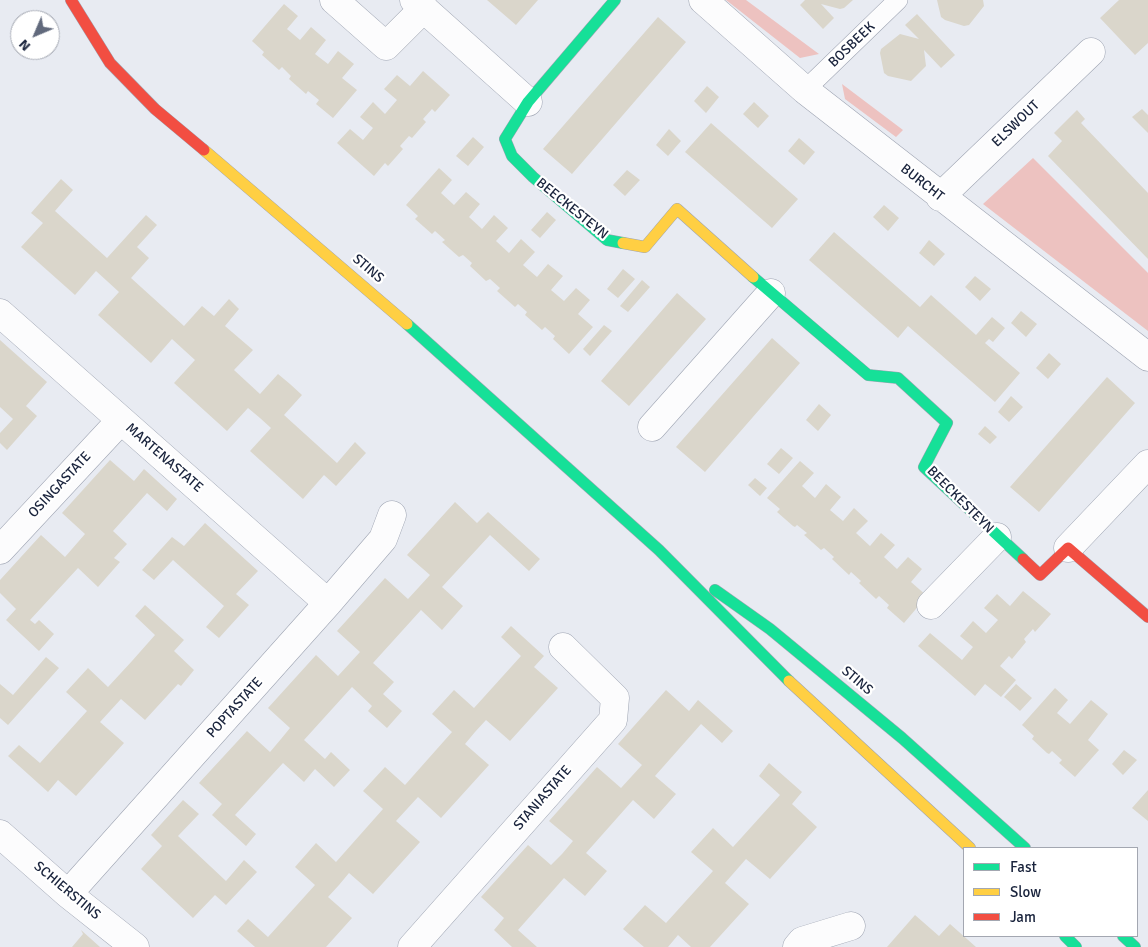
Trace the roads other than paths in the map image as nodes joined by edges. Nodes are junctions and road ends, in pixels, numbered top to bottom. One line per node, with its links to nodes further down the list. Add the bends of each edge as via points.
1 (71, 0): 21 (street, STINS, via 110,63 155,109 378,298)
2 (334, 0): 6 (street, via 386,46)
3 (615, 0): 9 (street, BEECKESTEYN)
4 (703, 0): 8 (street, BURCHT)
5 (898, 0): 8 (lane, BOSBEEK)
6 (419, 4): 9 (street)
7 (1091, 52): 10 (street, ELSWOUT)
8 (805, 90): 10 (street, BURCHT)
9 (528, 102): 11 (street, BEECKESTEYN, via 505,139 512,156 607,240 645,247 677,209)
10 (940, 197): 13 (street, BURCHT)
11 (771, 293): 15 (street); 18 (street, BEECKESTEYN, via 868,375 898,378 947,423 924,466)
12 (0, 313): 14 (street, MARTENASTATE)
13 (1148, 357)
14 (121, 420): 20 (street, OSINGASTATE); 22 (street, MARTENASTATE)
15 (652, 427)
16 (1148, 464): 19 (street, BEECKESTEYN)
17 (392, 515): 22 (street, POPTASTATE, via 383,539)
18 (997, 536): 19 (street, BEECKESTEYN, via 1040,575); 23 (street, BEECKESTEYN)
19 (1068, 548): 24 (street)
20 (0, 550)
21 (659, 550): 27 (street, STINS, via 766,660); 28 (street, STINS, via 770,629 902,738)
22 (328, 604): 29 (street, POPTASTATE)
23 (931, 606)
24 (1148, 617)
25 (563, 647): 34 (street, STANIASTATE, via 615,698 612,720)
26 (0, 834): 29 (street, SCHIERSTINS)
27 (969, 847)
28 (1024, 847)
29 (68, 894): 33 (street, SCHIERSTINS)
30 (851, 926): 35 (street, via 802,941)
31 (1066, 937): 36 (street)
32 (1123, 937): 37 (street)
33 (135, 947)
34 (412, 947)
35 (796, 947)
36 (1076, 947)
37 (1135, 947)

